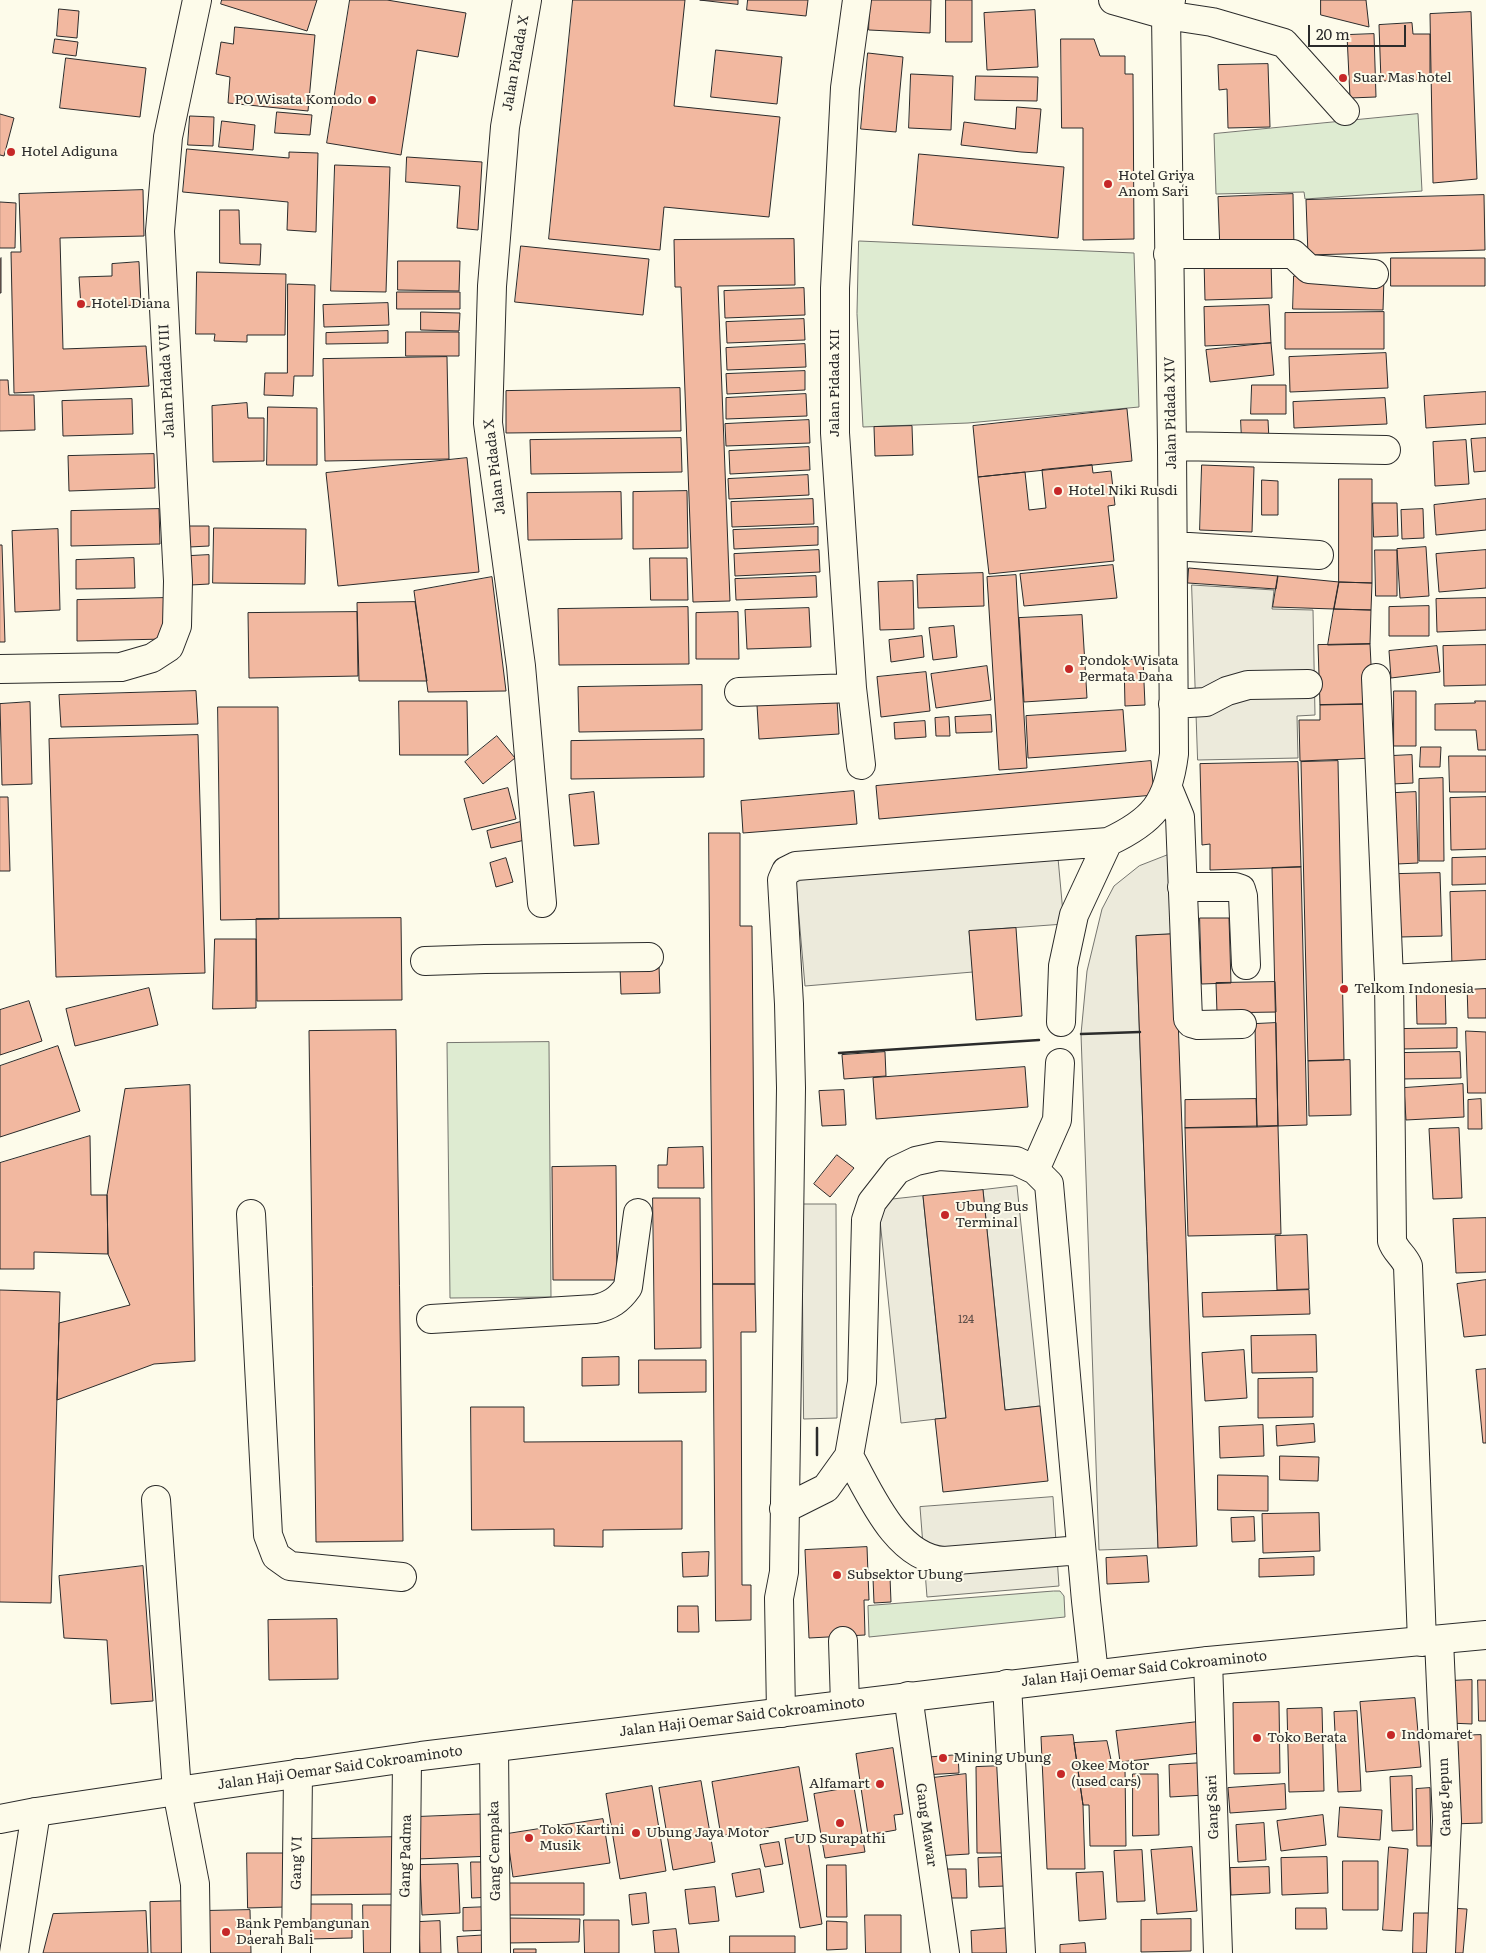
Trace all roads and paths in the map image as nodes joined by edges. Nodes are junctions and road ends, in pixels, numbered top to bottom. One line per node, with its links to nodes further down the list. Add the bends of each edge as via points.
1 (197, 0): 13 (main road, Jalan Pidada VIII, via 168,137 160,231 178,581 177,626 169,647 152,658 121,667)
2 (527, 0): 23 (main road, Jalan Pidada X, via 505,127 492,286 488,423 521,666)
3 (857, 0): 16 (main road, Jalan Pidada XII, via 845,88 835,288 835,433)
4 (1113, 0): 5 (main road)
5 (1168, 7): 6 (main road, via 1284,43); 7 (main road, Jalan Pidada XIV)
6 (1344, 111)
7 (1168, 254): 8 (main road, via 1293,254 1309,269); 9 (main road, Jalan Pidada XIV)
8 (1374, 274)
9 (1172, 446): 10 (main road); 11 (main road, Jalan Pidada XIV)
10 (1386, 450)
11 (1173, 546): 12 (main road); 18 (main road, Jalan Pidada XIV)
12 (1319, 555)
13 (0, 669)
14 (1376, 678): 28 (main road)
15 (1308, 684): 18 (main road, via 1248,685 1206,702)
16 (852, 688): 17 (main road); 19 (main road, Jalan Pidada XII)
17 (739, 692)
18 (1173, 704): 20 (main road, Jalan Pidada XIV, via 1174,754)
19 (861, 765)
20 (1168, 788): 21 (main road, Jalan Pidada XIV, via 1158,807 1145,819); 22 (main road, via 1180,817)
21 (1108, 842): 29 (main road, via 1074,915 1063,966); 38 (main road, via 796,866 786,871 782,880 791,1088)
22 (1182, 887): 26 (main road, via 1241,889); 30 (main road, via 1188,1019 1191,1024 1198,1025)
23 (542, 903)
24 (649, 958): 25 (main road)
25 (425, 961)
26 (1246, 965)
27 (1486, 974): 28 (main road)
28 (1389, 979): 43 (main road, Gang Jepun, via 1392,1241 1408,1266)
29 (1060, 1022)
30 (1242, 1024)
31 (1060, 1063): 32 (main road, via 1057,1120)
32 (1035, 1170): 36 (main road, via 1016,1161 939,1156 916,1161 897,1170 872,1202 866,1220 862,1382); 39 (main road, via 1049,1184)
33 (638, 1213): 35 (main road, via 628,1287 622,1296 607,1306)
34 (251, 1214): 40 (main road, via 268,1535 276,1556 290,1566)
35 (432, 1319)
36 (849, 1456): 38 (main road, via 826,1488); 39 (main road, via 895,1532 916,1552 931,1560)
37 (156, 1500): 53 (main road)
38 (784, 1509): 49 (main road, via 784,1572 779,1598)
39 (1081, 1550): 45 (main road)
40 (402, 1578)
41 (1486, 1635): 43 (main road, Jalan Haji Oemar Said Cokroaminoto)
42 (843, 1641): 48 (main road)
43 (1431, 1641): 44 (main road, Jalan Haji Oemar Said Cokroaminoto); 64 (main road, Gang Jepun, via 1448,1821)
44 (1208, 1661): 45 (main road, Jalan Haji Oemar Said Cokroaminoto); 63 (main road, Gang Sari)
45 (1094, 1674): 46 (main road, Jalan Haji Oemar Said Cokroaminoto)
46 (1006, 1684): 47 (main road, Jalan Haji Oemar Said Cokroaminoto); 62 (main road)
47 (908, 1696): 48 (main road, Jalan Haji Oemar Said Cokroaminoto); 61 (main road, Gang Mawar)
48 (845, 1704): 49 (main road, Jalan Haji Oemar Said Cokroaminoto)
49 (781, 1713): 50 (main road, Jalan Haji Oemar Said Cokroaminoto)
50 (494, 1748): 51 (main road, Jalan Haji Oemar Said Cokroaminoto); 60 (main road, Gang Cempaka)
51 (407, 1759): 52 (main road, Jalan Haji Oemar Said Cokroaminoto); 59 (main road, Gang Padma)
52 (298, 1773): 53 (main road, Jalan Haji Oemar Said Cokroaminoto); 58 (main road, Gang VI)
53 (177, 1790): 54 (main road, Jalan Haji Oemar Said Cokroaminoto); 57 (main road, via 195,1884)
54 (36, 1812): 55 (main road, Jalan Haji Oemar Said Cokroaminoto); 56 (main road)
55 (0, 1819)
56 (14, 1953)
57 (196, 1953)
58 (296, 1953)
59 (405, 1953)
60 (496, 1953)
61 (945, 1953)
62 (1021, 1953)
63 (1218, 1953)
64 (1442, 1953)

